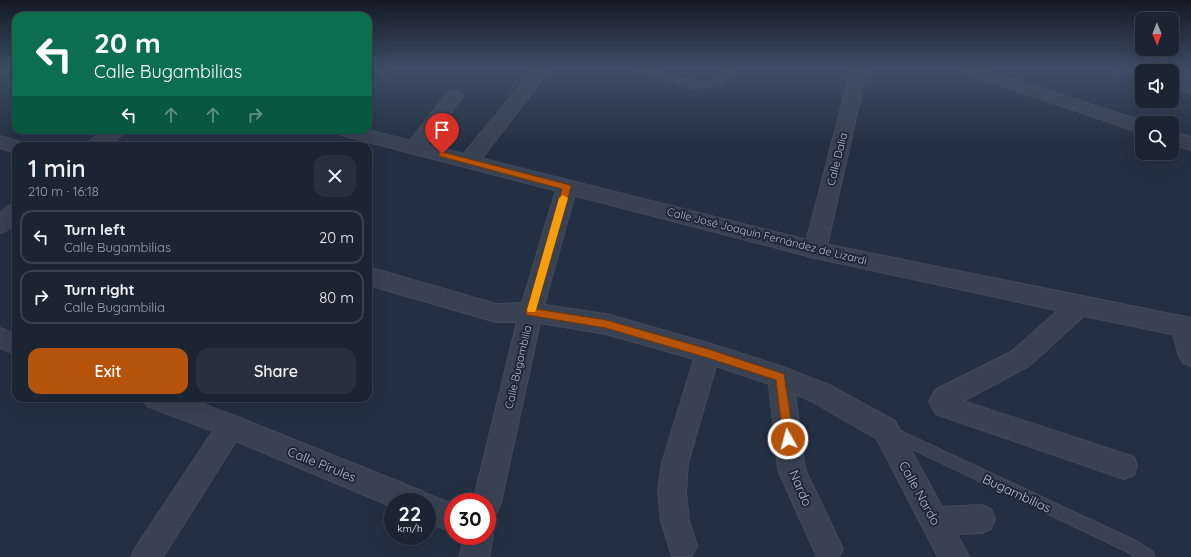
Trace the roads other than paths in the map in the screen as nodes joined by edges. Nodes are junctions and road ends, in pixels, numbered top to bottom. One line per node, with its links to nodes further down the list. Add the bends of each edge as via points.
1 (521, 95): 12 (street)
2 (852, 95): 14 (street, Calle Dalia)
3 (1047, 95): 5 (street)
4 (454, 96): 11 (street)
5 (1135, 125)
6 (111, 134): 9 (street)
7 (361, 134): 11 (street, Calle José Joaquín Fernández de Lizardi)
8 (1179, 140): 10 (street)
9 (101, 142)
10 (1191, 144)
11 (415, 147): 12 (street, Calle José Joaquín Fernández de Lizardi)
12 (469, 161): 13 (street, Calle José Joaquín Fernández de Lizardi)
13 (567, 187): 14 (street, Calle José Joaquín Fernández de Lizardi); 17 (street, Calle Bugambilia)
14 (815, 250): 16 (street, Calle José Joaquín Fernández de Lizardi)
15 (372, 277): 17 (street, via 496,313)
16 (1079, 306): 18 (street, Calle José Joaquín Fernández de Lizardi); 27 (street, via 1020,359 944,398 942,402 945,406)
17 (531, 312): 21 (street, via 606,324); 29 (street, Calle Bugambilia)
18 (1187, 327): 22 (street)
19 (0, 338): 20 (street)
20 (12, 342)
21 (708, 353): 23 (street); 33 (street, via 675,463 672,492 675,521)
22 (1191, 356)
23 (780, 377): 26 (street, via 820,393); 34 (street, Nardo, via 792,470)
24 (167, 402): 25 (street, Calle Pirules)
25 (231, 426): 28 (street, Calle Pirules); 35 (street)
26 (886, 430): 31 (street, Calle Nardo); 38 (lane, Bugambilias, via 1133,547)
27 (1124, 466)
28 (392, 493)
29 (488, 493)
30 (981, 519): 31 (street)
31 (935, 521): 37 (street, Calle Nardo)
32 (477, 545): 36 (street)
33 (682, 546)
34 (828, 549)
35 (146, 557)
36 (474, 557)
37 (954, 557)
38 (1148, 557)

